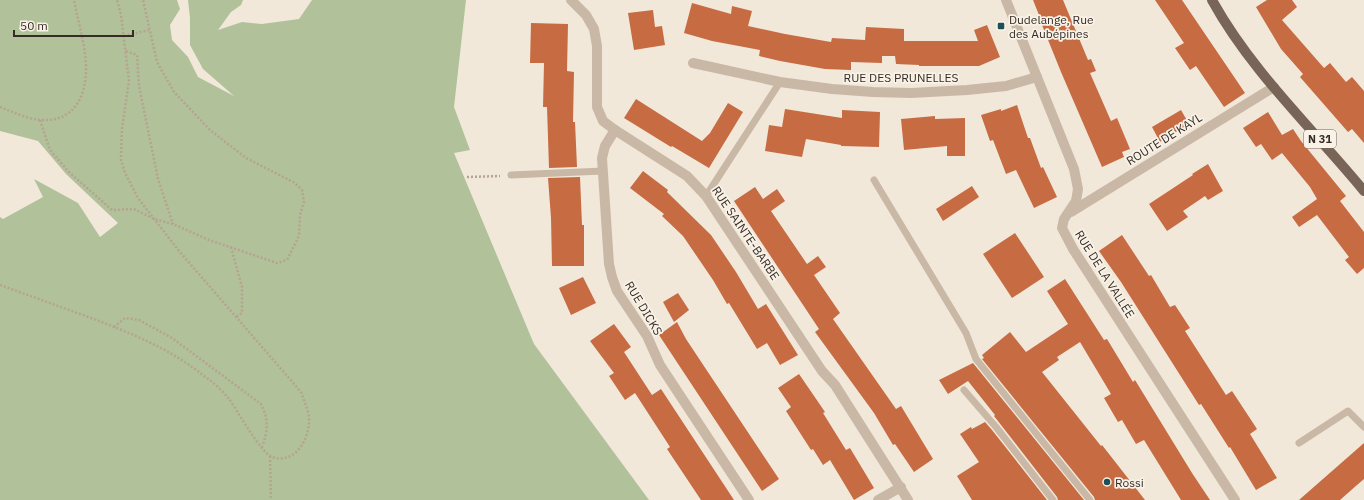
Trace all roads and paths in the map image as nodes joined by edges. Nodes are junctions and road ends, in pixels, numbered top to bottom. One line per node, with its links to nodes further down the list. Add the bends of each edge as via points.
1 (74, 0): 15 (path, via 84,50 84,90 77,105 68,114 55,119)
2 (117, 0): 8 (path, via 122,15)
3 (143, 0): 7 (path)
4 (571, 0): 16 (street, RUE SAINTE-BARBE, via 594,29 597,46 597,107 603,120)
5 (1006, 0): 11 (street, RUE DE LA VALLÉE)
6 (1212, 0): 13 (main road, N 31, via 1242,46)
7 (149, 30): 8 (path); 26 (path, via 157,62 174,92 210,130 246,158 295,183 302,190 304,202 300,215 299,236 287,260 277,263)
8 (124, 36): 9 (path)
9 (126, 51): 24 (path, via 129,81 122,129 121,160 138,198); 25 (path, via 137,55 139,86 158,179)
10 (693, 64): 12 (street, RUE DES PRUNELLES)
11 (1037, 77): 12 (street, RUE DES PRUNELLES, via 1006,86 910,93 832,89); 23 (street, RUE DE LA VALLÉE, via 1074,169 1078,189 1076,201)
12 (780, 82): 22 (lane)
13 (1274, 87): 21 (main road, N 31); 23 (street, ROUTE DE KAYL)
14 (0, 107): 15 (path, via 20,116)
15 (40, 120): 24 (path, via 50,150 69,172 112,210 134,209)
16 (615, 130): 17 (street, RUE DICKS, via 605,146 602,158); 22 (street, RUE SAINTE-BARBE, via 687,176)
17 (603, 171): 18 (lane); 37 (street, RUE DICKS, via 609,264 617,291 647,336 660,365)
18 (511, 175): 19 (path)
19 (467, 177)
20 (874, 180): 41 (lane, via 966,333 976,359)
21 (1364, 191)
22 (706, 196): 35 (street, RUE SAINTE-BARBE)
23 (1069, 213): 42 (street, RUE DE LA VALLÉE, via 1062,228 1072,249)
24 (154, 219): 25 (path); 28 (path)
25 (173, 224): 26 (path)
26 (231, 247): 28 (path, via 242,287 242,312)
27 (0, 285): 29 (path)
28 (236, 317): 34 (path, via 301,392 307,407 309,420 302,446 293,455 284,459)
29 (114, 326): 33 (path, via 179,357 205,376 228,397); 33 (path, via 125,318 139,320 172,338 261,404 267,416 266,436)
30 (964, 390): 40 (lane)
31 (1364, 427): 32 (lane, via 1348,411)
32 (1299, 444)
33 (262, 448): 34 (path)
34 (270, 456): 36 (path)
35 (901, 487): 38 (street); 39 (street, RUE SAINTE-BARBE)
36 (272, 500)
37 (749, 500)
38 (878, 500)
39 (908, 500)
40 (1053, 500)
41 (1090, 500)
42 (1235, 500)

